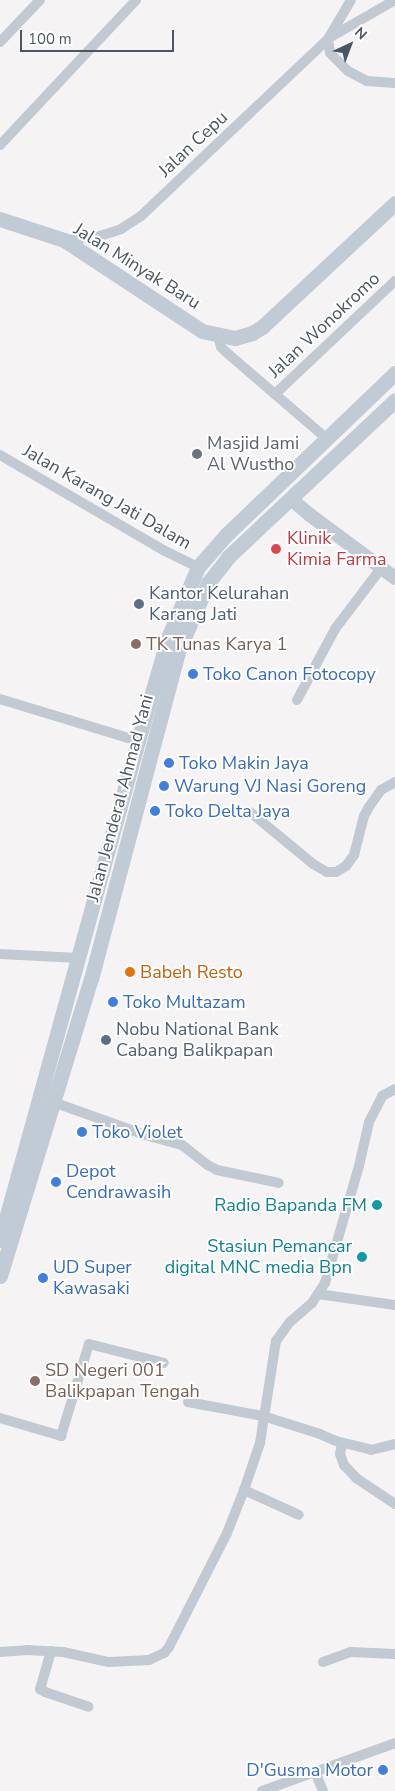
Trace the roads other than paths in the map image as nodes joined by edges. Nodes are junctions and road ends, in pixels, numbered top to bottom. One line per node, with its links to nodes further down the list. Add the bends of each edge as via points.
1 (136, 0): 8 (street)
2 (351, 0): 5 (street, Jalan Cepu)
3 (37, 1): 6 (street)
4 (390, 2): 5 (street, Jalan Cepu)
5 (328, 39): 7 (street, via 330,53 348,71 367,81); 11 (street, Jalan Cepu, via 141,216 121,229 100,236)
6 (0, 42)
7 (395, 83)
8 (0, 145)
9 (395, 203): 15 (main road, Jalan Minyak Baru, via 270,320 252,333)
10 (0, 219): 11 (main road, Jalan Minyak Baru)
11 (64, 240): 13 (main road, Jalan Minyak Baru)
12 (395, 280): 17 (street, Jalan Wonokromo)
13 (197, 326): 14 (main road, Jalan Minyak Baru, via 202,331); 15 (main road, Jalan Minyak Baru)
14 (218, 335): 15 (main road, Jalan Minyak Baru); 17 (street, via 221,347)
15 (241, 336)
16 (395, 374): 19 (main road, Jalan Jenderal Ahmad Yani)
17 (275, 394): 19 (street)
18 (395, 400): 21 (main road, Jalan Jenderal Ahmad Yani)
19 (328, 439): 22 (main road, Jalan Jenderal Ahmad Yani, via 226,535)
20 (0, 455): 22 (street, Jalan Karang Jati Dalam, via 164,551)
21 (292, 498): 23 (street, via 310,515); 33 (main road, Jalan Jenderal Ahmad Yani, via 228,558 208,584 179,649 91,979)
22 (198, 567): 27 (main road, Jalan Jenderal Ahmad Yani, via 168,638)
23 (382, 567): 24 (street); 26 (street, via 335,629)
24 (395, 578)
25 (0, 699): 27 (street)
26 (296, 700)
27 (138, 741): 31 (main road, Jalan Jenderal Ahmad Yani)
28 (395, 782): 29 (street, via 382,790 368,807 354,855 346,866 336,872 327,872 313,864)
29 (250, 812)
30 (0, 954): 31 (street)
31 (79, 958): 35 (main road, Jalan Jenderal Ahmad Yani)
32 (395, 1089): 37 (street, via 382,1096 373,1112 336,1251)
33 (53, 1102): 34 (street, via 145,1135 182,1144 217,1170); 36 (main road, Jalan Jenderal Ahmad Yani)
34 (279, 1183)
35 (0, 1240)
36 (0, 1276)
37 (318, 1294): 38 (street); 41 (street, via 276,1341)
38 (395, 1305)
39 (164, 1363): 42 (street, via 90,1344 63,1434 56,1436)
40 (188, 1402): 41 (street)
41 (263, 1416): 43 (street); 45 (street, via 260,1444)
42 (0, 1418)
43 (342, 1443): 44 (street, via 370,1450); 46 (street, via 340,1454 344,1466)
44 (395, 1444)
45 (244, 1490): 47 (street); 49 (street, via 177,1636 164,1653 149,1660 110,1662)
46 (395, 1504)
47 (298, 1515)
48 (0, 1652): 49 (street)
49 (51, 1652): 52 (street, via 40,1688)
50 (395, 1654): 51 (street, via 350,1652)
51 (323, 1662)
52 (89, 1706)
53 (395, 1743): 54 (street)
54 (315, 1772): 55 (street); 56 (street)
55 (262, 1791)
56 (323, 1791)

